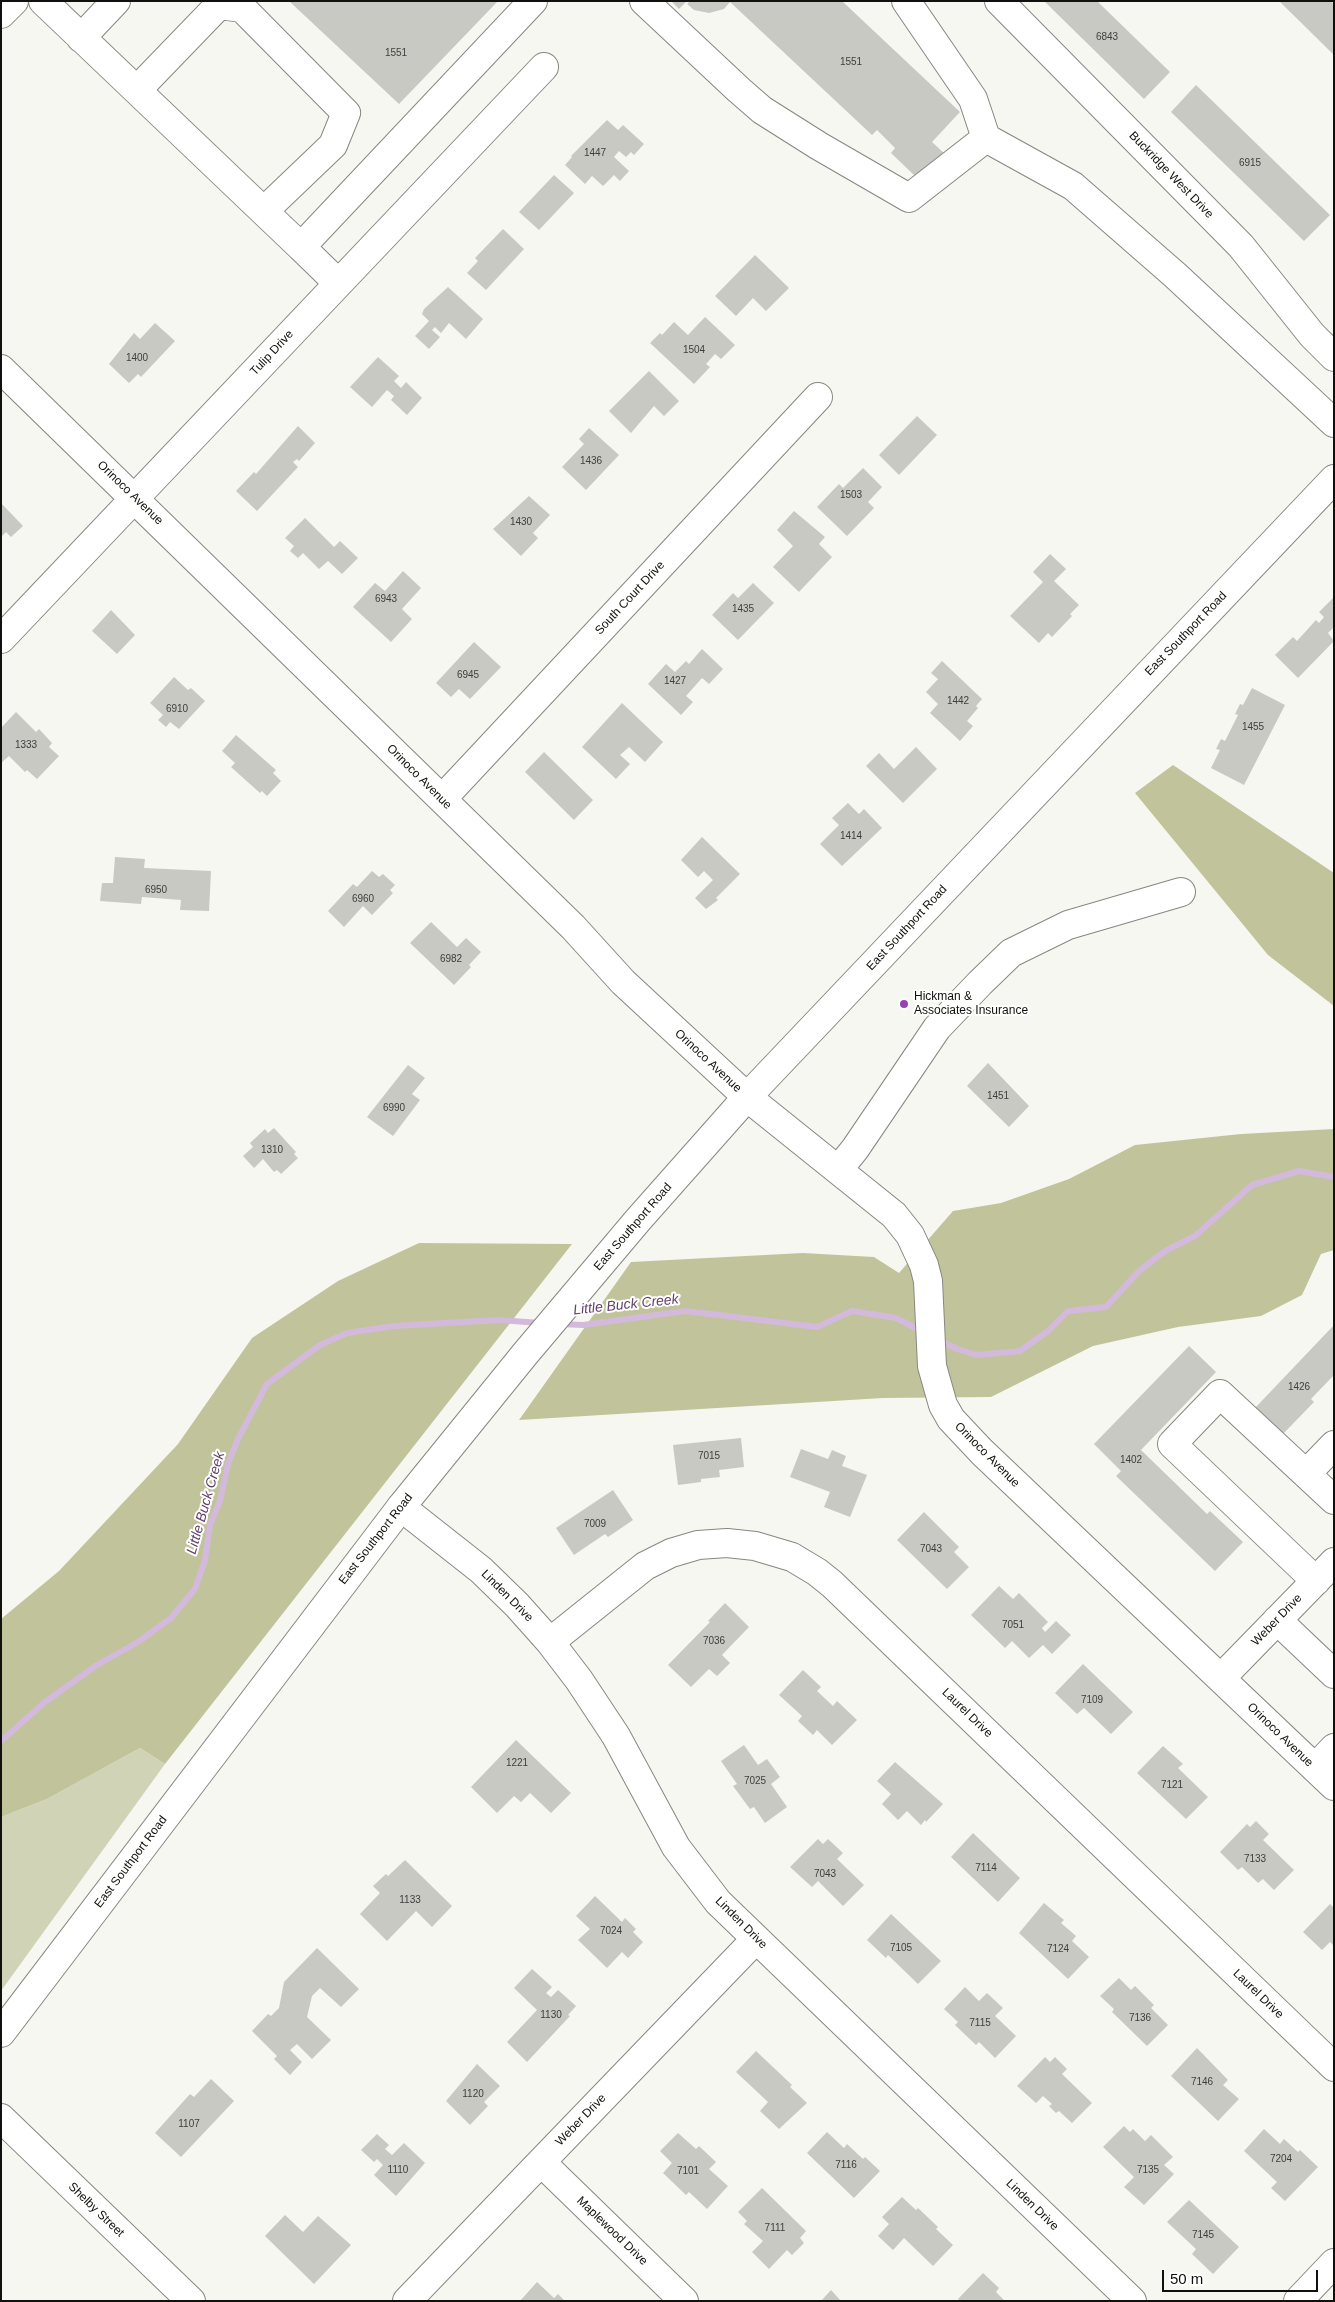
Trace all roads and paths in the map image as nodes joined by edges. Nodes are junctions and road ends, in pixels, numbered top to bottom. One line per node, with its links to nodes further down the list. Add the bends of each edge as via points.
1 (14, 1): 8 (street)
2 (43, 1): 9 (street)
3 (116, 1): 9 (street)
4 (532, 1): 14 (street)
5 (644, 1): 12 (street, via 762,110 909,198)
6 (906, 1): 12 (street, via 973,99)
7 (998, 1): 16 (street, Buckridge West Drive, via 1241,246 1312,335)
8 (1, 14)
9 (82, 38): 11 (street)
10 (544, 67): 15 (street, Tulip Drive)
11 (137, 90): 13 (street); 13 (street, via 219,5 242,8 346,113 333,145)
12 (986, 138): 19 (street, via 1073,186 1175,275)
13 (264, 211): 14 (street)
14 (302, 246): 15 (street)
15 (338, 284): 21 (street, Tulip Drive)
16 (1334, 357)
17 (1, 369): 21 (street, Orinoco Avenue)
18 (818, 397): 23 (street, South Court Drive)
19 (1334, 423)
20 (1334, 479): 25 (street, East Southport Road)
21 (135, 498): 22 (street, Tulip Drive); 23 (street, Orinoco Avenue)
22 (1, 639)
23 (442, 799): 25 (street, Orinoco Avenue, via 573,927 623,982)
24 (1181, 892): 26 (street, via 1068,925 1011,953 937,1028)
25 (747, 1097): 26 (street, Orinoco Avenue); 30 (street, East Southport Road, via 524,1354)
26 (838, 1170): 35 (street, Orinoco Avenue, via 888,1210 906,1228 918,1249 928,1281 932,1366 943,1405 965,1436)
27 (1334, 1445): 28 (street)
28 (1306, 1474): 29 (street); 31 (street, via 1220,1394 1172,1444)
29 (1334, 1500)
30 (401, 1507): 33 (street, Linden Drive, via 481,1570); 39 (street, East Southport Road)
31 (1325, 1571): 32 (street, Weber Drive)
32 (1278, 1620): 34 (street); 35 (street, Weber Drive)
33 (550, 1642): 38 (street, Linden Drive, via 610,1728 660,1822 686,1863 718,1902); 40 (street, Laurel Drive, via 645,1566 671,1553 698,1545 727,1543 755,1546 792,1557 832,1584)
34 (1334, 1674)
35 (1221, 1678): 37 (street, Orinoco Avenue)
36 (1334, 1748): 37 (street)
37 (1324, 1777)
38 (756, 1939): 42 (street, Weber Drive); 47 (street, Linden Drive)
39 (1, 2033)
40 (1334, 2067)
41 (1, 2118): 44 (street, Shelby Street)
42 (541, 2162): 45 (street, Weber Drive); 46 (street, Maplewood Drive)
43 (1334, 2264): 48 (street)
44 (191, 2301)
45 (407, 2301)
46 (684, 2301)
47 (1132, 2301)
48 (1298, 2301)

